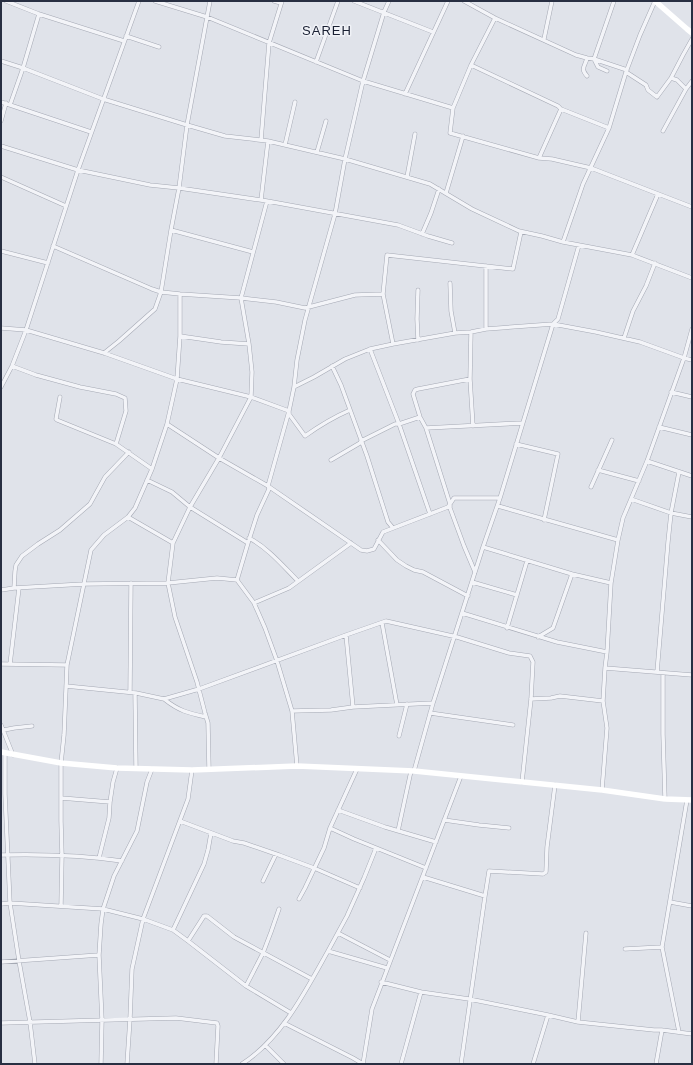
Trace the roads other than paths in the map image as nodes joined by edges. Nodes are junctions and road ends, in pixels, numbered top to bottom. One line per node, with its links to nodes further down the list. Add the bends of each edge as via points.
1 (6, 1): 16 (street)
2 (139, 1): 21 (street)
3 (155, 1): 17 (street)
4 (210, 1): 17 (street)
5 (274, 1): 14 (street)
6 (338, 1): 30 (street)
7 (354, 1): 15 (street)
8 (389, 1): 15 (street)
9 (448, 1): 19 (street)
10 (464, 1): 18 (street)
11 (552, 1): 23 (street)
12 (614, 1): 28 (street)
13 (655, 1): 20 (street); 33 (street)
14 (282, 2): 25 (street)
15 (384, 12): 19 (street); 37 (street)
16 (39, 14): 24 (street); 32 (street)
17 (207, 17): 25 (street); 49 (street)
18 (495, 18): 23 (street); 31 (street)
19 (433, 32): 40 (street)
20 (692, 33)
21 (126, 36): 24 (street); 26 (street)
22 (692, 39): 36 (street)
23 (544, 40): 27 (street)
24 (124, 41): 41 (street)
25 (269, 43): 30 (street); 55 (street)
26 (159, 47)
27 (587, 58): 28 (street); 35 (street, via 583,68)
28 (594, 59): 33 (street); 34 (street, via 598,66)
29 (1, 61): 32 (street)
30 (316, 62): 37 (street)
31 (471, 65): 45 (street); 46 (street)
32 (23, 68): 41 (street); 44 (street)
33 (627, 71): 36 (street, via 657,97); 50 (street)
34 (607, 72)
35 (587, 76)
36 (671, 78): 39 (street)
37 (362, 81): 40 (street); 61 (street)
38 (692, 81): 39 (street)
39 (686, 89): 52 (street)
40 (405, 94): 45 (street)
41 (103, 99): 49 (street); 51 (street)
42 (1, 102): 44 (street)
43 (295, 102): 57 (street)
44 (8, 104): 47 (street); 51 (street)
45 (453, 108): 54 (street, via 450,133)
46 (561, 109): 50 (street); 60 (street)
47 (1, 121)
48 (326, 121): 59 (street)
49 (187, 125): 55 (street, via 225,136); 66 (street)
50 (609, 128): 62 (street)
51 (91, 132): 63 (street)
52 (663, 132)
53 (415, 134): 65 (street)
54 (463, 136): 60 (street); 68 (street)
55 (262, 140): 56 (street)
56 (268, 141): 57 (street); 70 (street)
57 (285, 145): 59 (street)
58 (1, 146): 63 (street)
59 (317, 152): 61 (street)
60 (539, 158): 62 (street)
61 (345, 159): 65 (street); 74 (street)
62 (591, 168): 69 (street); 78 (street)
63 (78, 170): 66 (street, via 150,185); 72 (street)
64 (1, 177): 72 (street)
65 (407, 178): 67 (street)
66 (179, 188): 70 (street); 75 (street)
67 (439, 189): 68 (street); 77 (street)
68 (446, 193): 76 (street, via 472,209)
69 (658, 194): 73 (street); 84 (street)
70 (260, 200): 71 (street)
71 (267, 201): 74 (street); 83 (street)
72 (66, 206): 81 (street)
73 (692, 207)
74 (335, 214): 77 (street, via 398,225); 95 (street)
75 (171, 230): 83 (street); 91 (street)
76 (521, 232): 78 (street); 87 (street, via 513,269)
77 (422, 234): 79 (street)
78 (563, 242): 80 (street)
79 (452, 243)
80 (579, 245): 84 (street); 96 (street, via 558,319)
81 (53, 246): 85 (street); 91 (street)
82 (1, 251): 85 (street)
83 (254, 252): 94 (street)
84 (632, 255): 86 (street)
85 (48, 263): 100 (street)
86 (655, 263): 88 (street); 104 (street, via 632,311)
87 (486, 266): 93 (street, via 387,255); 98 (street)
88 (692, 278)
89 (450, 283): 102 (street)
90 (418, 290): 105 (street)
91 (161, 292): 92 (street); 109 (street, via 155,308)
92 (180, 294): 94 (street); 103 (street)
93 (383, 294): 95 (street, via 355,295); 107 (street)
94 (241, 298): 95 (street, via 305,308); 106 (street)
95 (310, 306): 117 (street, via 297,360)
96 (552, 324): 98 (street); 104 (street); 125 (street)
97 (1, 328): 100 (street)
98 (486, 329): 101 (street)
99 (692, 329): 110 (street)
100 (26, 330): 109 (street); 112 (street)
101 (470, 332): 102 (street); 115 (street)
102 (455, 333): 105 (street)
103 (180, 336): 106 (street); 114 (street)
104 (624, 338): 110 (street)
105 (418, 340): 107 (street)
106 (249, 344): 119 (street)
107 (393, 344): 108 (street)
108 (370, 349): 113 (street); 127 (street)
109 (104, 352): 114 (street)
110 (684, 358): 111 (street); 118 (street)
111 (692, 360)
112 (12, 366): 116 (street); 134 (street, via 36,375 125,398 126,411)
113 (332, 366): 117 (street); 122 (street)
114 (177, 379): 119 (street); 126 (street)
115 (470, 379): 124 (street, via 414,390); 128 (street)
116 (1, 387)
117 (294, 387): 123 (street)
118 (671, 392): 121 (street); 129 (street)
119 (251, 396): 123 (street); 137 (street)
120 (60, 397): 134 (street, via 56,419)
121 (692, 397)
122 (350, 410): 123 (street, via 305,436); 132 (street)
123 (289, 411): 146 (street)
124 (420, 417): 127 (street); 130 (street)
125 (522, 423): 128 (street); 135 (street)
126 (167, 424): 137 (street); 140 (street)
127 (399, 424): 132 (street); 154 (street)
128 (473, 426): 130 (street)
129 (659, 427): 131 (street); 139 (street)
130 (426, 428): 150 (street)
131 (692, 435)
132 (361, 440): 138 (street); 158 (street, via 388,522)
133 (612, 440): 141 (street)
134 (116, 444): 136 (street)
135 (516, 444): 148 (street); 157 (street, via 558,454)
136 (128, 452): 140 (street); 176 (street, via 105,477 90,504 60,530 22,556 16,565)
137 (219, 458): 146 (street); 152 (street)
138 (332, 460)
139 (647, 461): 142 (street); 145 (street)
140 (152, 470): 144 (street)
141 (598, 470): 145 (street); 147 (street)
142 (679, 472): 143 (street); 153 (street)
143 (692, 476)
144 (147, 480): 152 (street, via 172,492); 155 (street, via 135,508)
145 (639, 481): 149 (street)
146 (268, 486): 159 (street); 164 (street)
147 (591, 488)
148 (500, 498): 150 (street, via 454,498); 151 (street)
149 (631, 499): 153 (street); 161 (street)
150 (450, 504): 154 (street); 167 (street)
151 (498, 506): 157 (street); 165 (street)
152 (190, 507): 162 (street); 163 (street)
153 (671, 513): 156 (street); 194 (street)
154 (430, 514): 158 (street)
155 (128, 517): 162 (street); 175 (street, via 104,535 91,550)
156 (692, 517)
157 (544, 520): 161 (street)
158 (393, 528): 160 (street, via 383,532)
159 (249, 538): 163 (street); 170 (street)
160 (378, 540): 164 (street, via 374,549 368,551 361,550); 180 (street, via 406,566 423,572)
161 (618, 540): 174 (street)
162 (173, 543): 173 (street)
163 (248, 543): 169 (street)
164 (351, 543): 170 (street)
165 (483, 547): 166 (street); 167 (street)
166 (527, 561): 168 (street); 179 (street)
167 (475, 572): 171 (street)
168 (572, 574): 174 (street); 187 (street, via 553,628)
169 (237, 580): 173 (street, via 217,578); 181 (street)
170 (298, 581): 181 (street, via 289,588)
171 (472, 582): 179 (street); 180 (street)
172 (131, 583): 173 (street); 175 (street); 199 (street)
173 (168, 583): 198 (street, via 175,617)
174 (611, 583): 188 (street)
175 (84, 584): 177 (street); 192 (street)
176 (14, 588): 177 (street); 178 (street)
177 (19, 588): 191 (street)
178 (1, 590)
179 (517, 595): 184 (street)
180 (468, 596): 182 (street)
181 (254, 603): 189 (street)
182 (462, 614): 184 (street); 186 (street)
183 (382, 622): 185 (street); 186 (street); 205 (street)
184 (507, 628): 187 (street)
185 (346, 635): 189 (street); 207 (street)
186 (455, 637): 202 (street, via 509,653 530,656); 204 (street)
187 (538, 637): 188 (street)
188 (608, 652): 193 (street)
189 (277, 661): 198 (street); 208 (street)
190 (1, 664): 191 (street)
191 (10, 664): 192 (street)
192 (67, 665): 197 (street)
193 (605, 668): 194 (street); 203 (street)
194 (657, 672): 195 (street)
195 (663, 672): 196 (street); 233 (street)
196 (692, 675)
197 (66, 686): 199 (street); 218 (street)
198 (199, 690): 201 (street); 210 (street)
199 (130, 692): 200 (street)
200 (135, 693): 201 (street); 221 (street)
201 (164, 699): 210 (street, via 186,712)
202 (531, 699): 203 (street, via 560,696); 228 (street)
203 (603, 701): 230 (street, via 607,728)
204 (433, 703): 206 (street); 209 (street)
205 (398, 704): 206 (street); 207 (street)
206 (407, 704): 215 (street)
207 (353, 707): 208 (street)
208 (292, 711): 219 (street)
209 (430, 713): 212 (street); 226 (street)
210 (206, 717): 223 (street)
211 (1, 725): 214 (street)
212 (513, 725)
213 (32, 726): 214 (street)
214 (4, 730): 217 (street)
215 (399, 736)
216 (3, 753): 217 (street); 231 (street)
217 (13, 755): 218 (street)
218 (61, 763): 220 (street); 232 (street)
219 (297, 766): 223 (street); 224 (street)
220 (117, 768): 221 (street); 235 (street)
221 (136, 768): 222 (street)
222 (152, 769): 225 (street); 252 (street, via 147,782 138,831)
223 (209, 769): 225 (street)
224 (357, 769): 226 (street); 238 (street)
225 (192, 770): 240 (street, via 188,799)
226 (412, 771): 227 (street); 243 (street)
227 (461, 776): 228 (street); 239 (street)
228 (522, 782): 229 (street)
229 (555, 785): 230 (street); 258 (street, via 546,872 489,872)
230 (602, 790): 233 (street)
231 (3, 794): 237 (street)
232 (61, 798): 235 (street); 250 (street)
233 (665, 798): 234 (street)
234 (689, 800): 260 (street)
235 (110, 802): 251 (street, via 109,818)
236 (1, 810): 237 (street)
237 (6, 810): 249 (street)
238 (338, 810): 241 (street); 243 (street)
239 (444, 820): 242 (street); 245 (street)
240 (180, 821): 244 (street); 267 (street)
241 (330, 828): 246 (street); 253 (street)
242 (509, 828)
243 (398, 831): 245 (street)
244 (211, 833): 247 (street); 268 (street, via 204,864)
245 (436, 842): 254 (street)
246 (376, 848): 254 (street); 257 (street)
247 (276, 854): 253 (street); 256 (street)
248 (1, 855): 249 (street)
249 (8, 855): 250 (street); 261 (street)
250 (62, 856): 251 (street); 263 (street)
251 (99, 858): 252 (street)
252 (122, 861): 265 (street)
253 (314, 868): 257 (street); 259 (street)
254 (426, 868): 255 (street)
255 (423, 878): 258 (street); 277 (street)
256 (263, 882)
257 (360, 888): 269 (street)
258 (485, 896): 285 (street)
259 (299, 900)
260 (670, 902): 264 (street); 272 (street)
261 (10, 903): 262 (street); 263 (street); 278 (street)
262 (1, 904)
263 (62, 906): 265 (street)
264 (692, 906)
265 (103, 909): 267 (street); 276 (street)
266 (279, 909): 275 (street)
267 (143, 920): 268 (street); 288 (street, via 132,969)
268 (173, 930): 271 (street)
269 (338, 933): 274 (street); 277 (street)
270 (586, 933): 291 (street)
271 (188, 941): 275 (street, via 205,915); 283 (street)
272 (662, 947): 273 (street); 295 (street)
273 (625, 949)
274 (328, 951): 280 (street); 281 (street)
275 (262, 953): 281 (street); 283 (street)
276 (100, 956): 278 (street); 289 (street)
277 (390, 960): 280 (street)
278 (19, 961): 279 (street); 290 (street)
279 (1, 962)
280 (387, 968): 282 (street)
281 (312, 979): 286 (street)
282 (382, 982): 284 (street); 304 (street, via 372,1009)
283 (246, 986): 286 (street)
284 (421, 992): 285 (street); 305 (street)
285 (469, 999): 287 (street); 306 (street)
286 (291, 1014): 293 (street)
287 (548, 1015): 291 (street); 307 (street)
288 (130, 1019): 289 (street); 300 (street); 301 (street, via 176,1018 217,1023)
289 (102, 1020): 290 (street); 299 (street)
290 (30, 1022): 292 (street); 298 (street)
291 (578, 1022): 294 (street)
292 (1, 1023)
293 (284, 1023): 297 (street); 304 (street)
294 (662, 1030): 295 (street); 308 (street)
295 (679, 1032): 296 (street)
296 (692, 1034)
297 (265, 1045): 302 (street); 303 (street)
298 (35, 1064)
299 (101, 1064)
300 (127, 1064)
301 (216, 1064)
302 (242, 1064)
303 (284, 1064)
304 (363, 1064)
305 (401, 1064)
306 (461, 1064)
307 (533, 1064)
308 (656, 1064)

